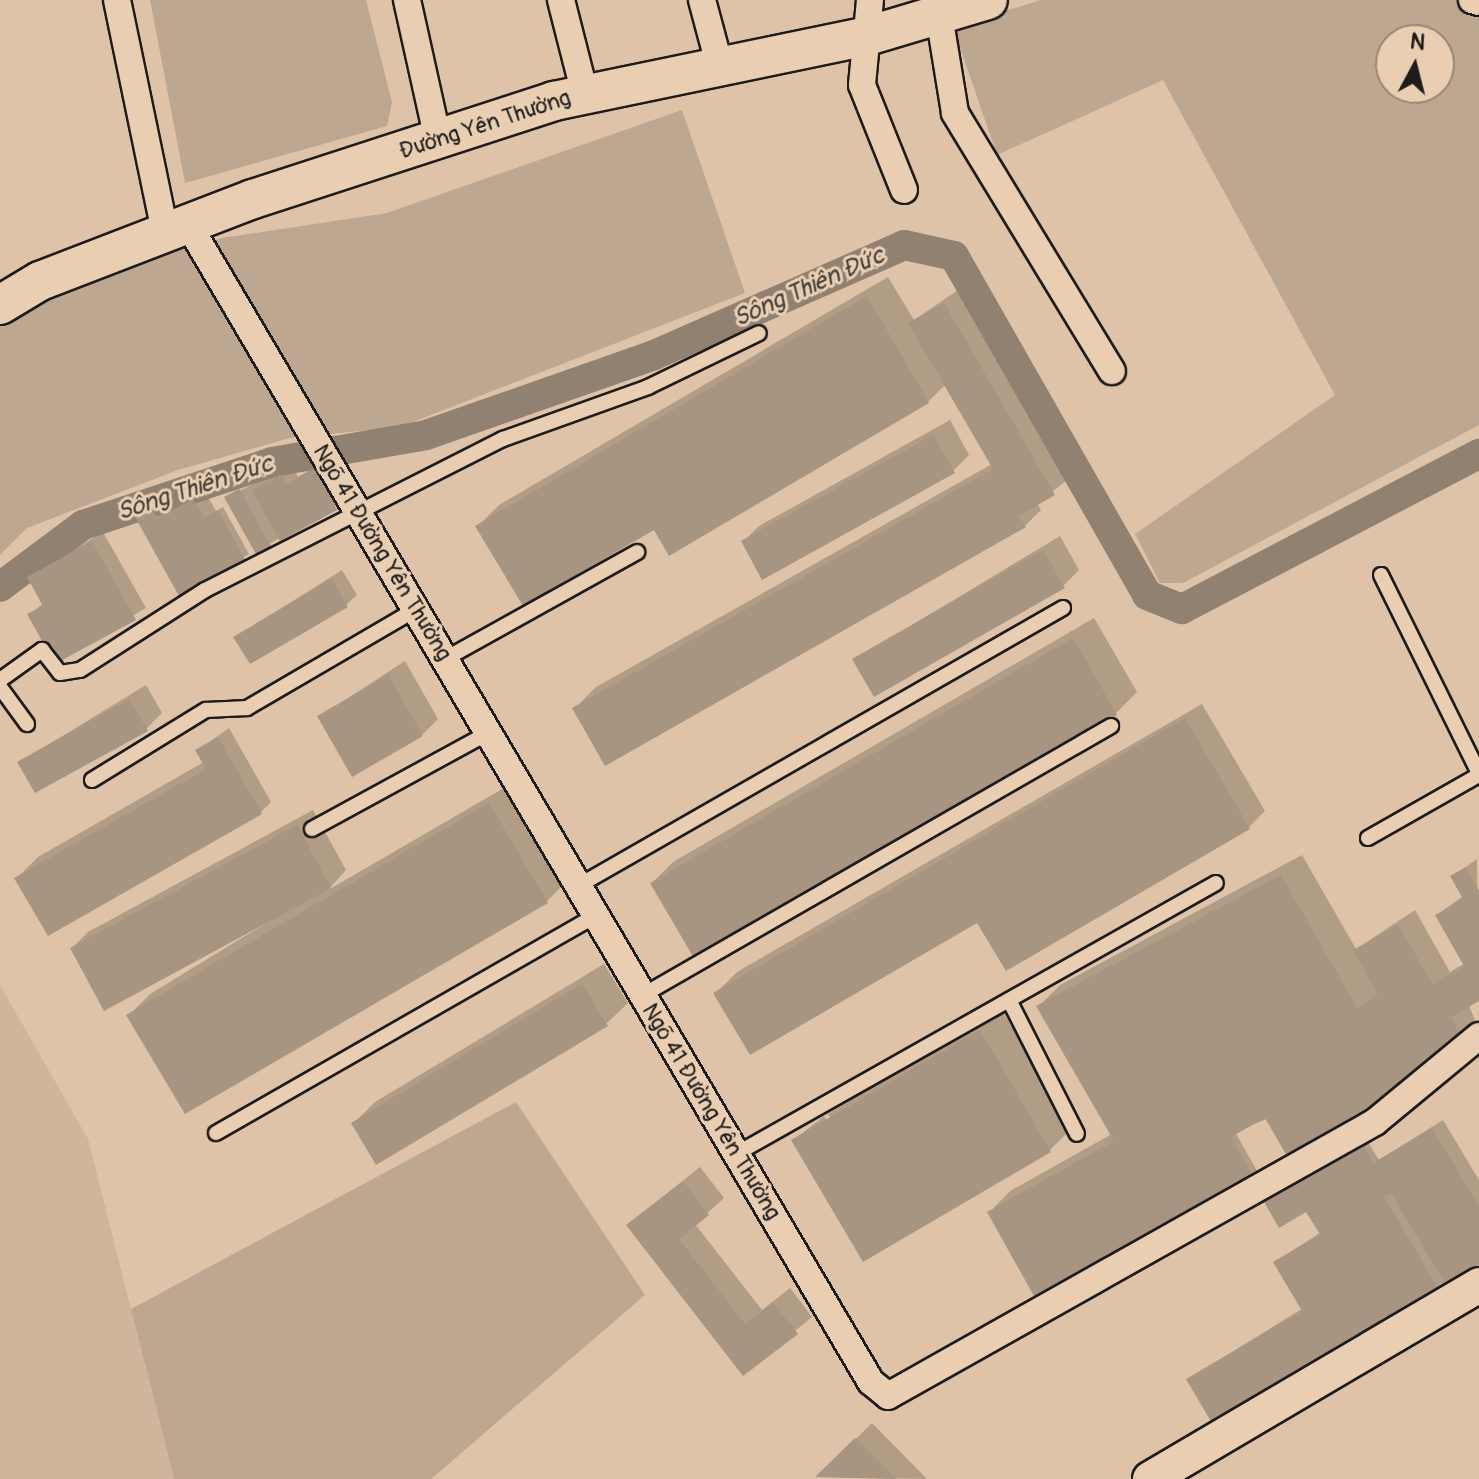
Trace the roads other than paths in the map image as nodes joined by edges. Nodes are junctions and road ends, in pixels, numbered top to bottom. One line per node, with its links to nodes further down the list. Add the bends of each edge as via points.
1 (117, 0): 14 (street, Ngõ 41 Đường Yên Thường)
2 (407, 0): 12 (street)
3 (561, 0): 11 (street)
4 (702, 0): 10 (street)
5 (988, 0): 8 (main road, Đường Yên Thường)
6 (1472, 0): 7 (street)
7 (1479, 2)
8 (939, 15): 9 (main road, Đường Yên Thường); 17 (street, via 955,113)
9 (869, 18): 10 (main road, Đường Yên Thường); 13 (street, via 862,85)
10 (720, 67): 11 (main road, Đường Yên Thường)
11 (585, 94): 12 (main road, Đường Yên Thường)
12 (438, 140): 14 (main road, Đường Yên Thường)
13 (904, 190)
14 (177, 230): 15 (main road, Đường Yên Thường, via 40,281); 18 (street, Ngõ 41 Đường Yên Thường)
15 (0, 305)
16 (759, 333): 18 (lane, via 648,387 503,439)
17 (1112, 371)
18 (359, 514): 22 (street, Ngõ 41 Đường Yên Thường); 24 (lane, via 205,590 80,670 60,673 42,650)
19 (637, 552): 23 (lane)
20 (1381, 575): 29 (lane)
21 (1063, 608): 34 (lane)
22 (415, 610): 23 (street, Ngõ 41 Đường Yên Thường); 30 (lane, via 247,708 206,710)
23 (445, 659): 28 (street, Ngõ 41 Đường Yên Thường)
24 (0, 680)
25 (0, 687): 26 (lane)
26 (27, 724)
27 (1111, 726): 36 (lane)
28 (488, 733): 31 (lane); 34 (street, Ngõ 41 Đường Yên Thường)
29 (1479, 774): 32 (lane)
30 (92, 780)
31 (312, 829)
32 (1368, 838)
33 (1216, 883): 37 (lane)
34 (578, 886): 35 (street, Ngõ 41 Đường Yên Thường)
35 (595, 916): 36 (street, Ngõ 41 Đường Yên Thường); 39 (lane)
36 (643, 995): 41 (street, Ngõ 41 Đường Yên Thường)
37 (1009, 1000): 40 (lane); 41 (lane)
38 (1479, 1036): 41 (street, Ngõ 41 Đường Yên Thường, via 1375,1122 888,1396 871,1382)
39 (216, 1133)
40 (1077, 1134)
41 (736, 1154)
42 (1479, 1285): 43 (street)
43 (1150, 1479)

